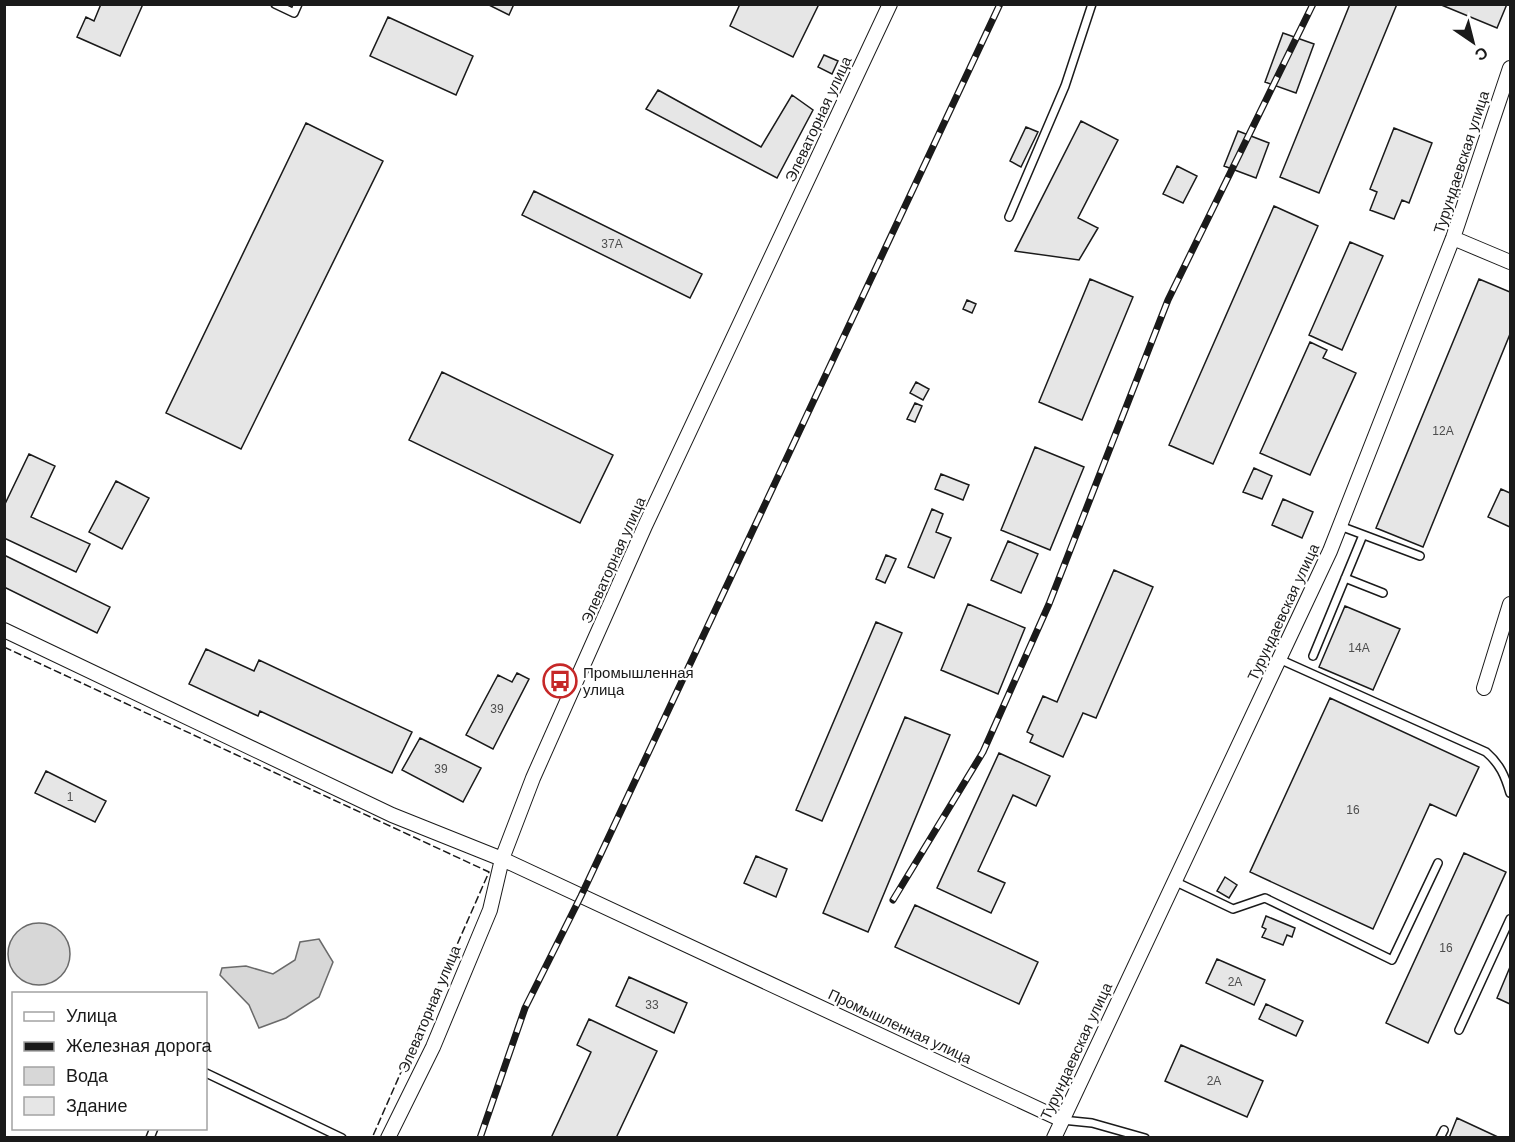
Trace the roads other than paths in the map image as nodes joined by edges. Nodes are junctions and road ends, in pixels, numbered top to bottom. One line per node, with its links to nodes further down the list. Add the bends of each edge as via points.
1 (275, 4): 2 (lane, via 294,13)
2 (298, 4)
3 (890, 4): 21 (street, Элеваторная улица, via 645,526 533,778)
4 (1092, 4): 7 (lane, via 1065,86)
5 (1510, 68): 6 (street, Турундаевская улица)
6 (1507, 86): 8 (street, Турундаевская улица)
7 (1009, 217)
8 (1453, 238): 9 (street); 10 (street, Турундаевская улица)
9 (1510, 262)
10 (1340, 526): 11 (lane); 18 (street, Турундаевская улица)
11 (1363, 534): 12 (lane); 13 (lane)
12 (1420, 556)
13 (1345, 578): 14 (lane); 17 (lane)
14 (1383, 593)
15 (1510, 604): 19 (street)
16 (4, 630): 21 (street, Промышленная улица, via 392,815)
17 (1313, 656)
18 (1279, 659): 20 (lane, via 1486,752 1503,771); 23 (street, Турундаевская улица)
19 (1484, 688)
20 (1510, 793)
21 (502, 859): 27 (street, Промышленная улица); 30 (street, Элеваторная улица, via 490,910 434,1047)
22 (1438, 863): 23 (lane, via 1392,960 1265,898 1233,909)
23 (1174, 881): 27 (street, Турундаевская улица)
24 (1510, 919): 25 (lane)
25 (1459, 1030)
26 (207, 1072): 29 (lane)
27 (1062, 1120): 31 (street, Турундаевская улица); 32 (lane, via 1092,1123)
28 (1444, 1130): 33 (lane)
29 (342, 1137)
30 (388, 1137)
31 (1054, 1137)
32 (1145, 1137)
33 (1440, 1137)

